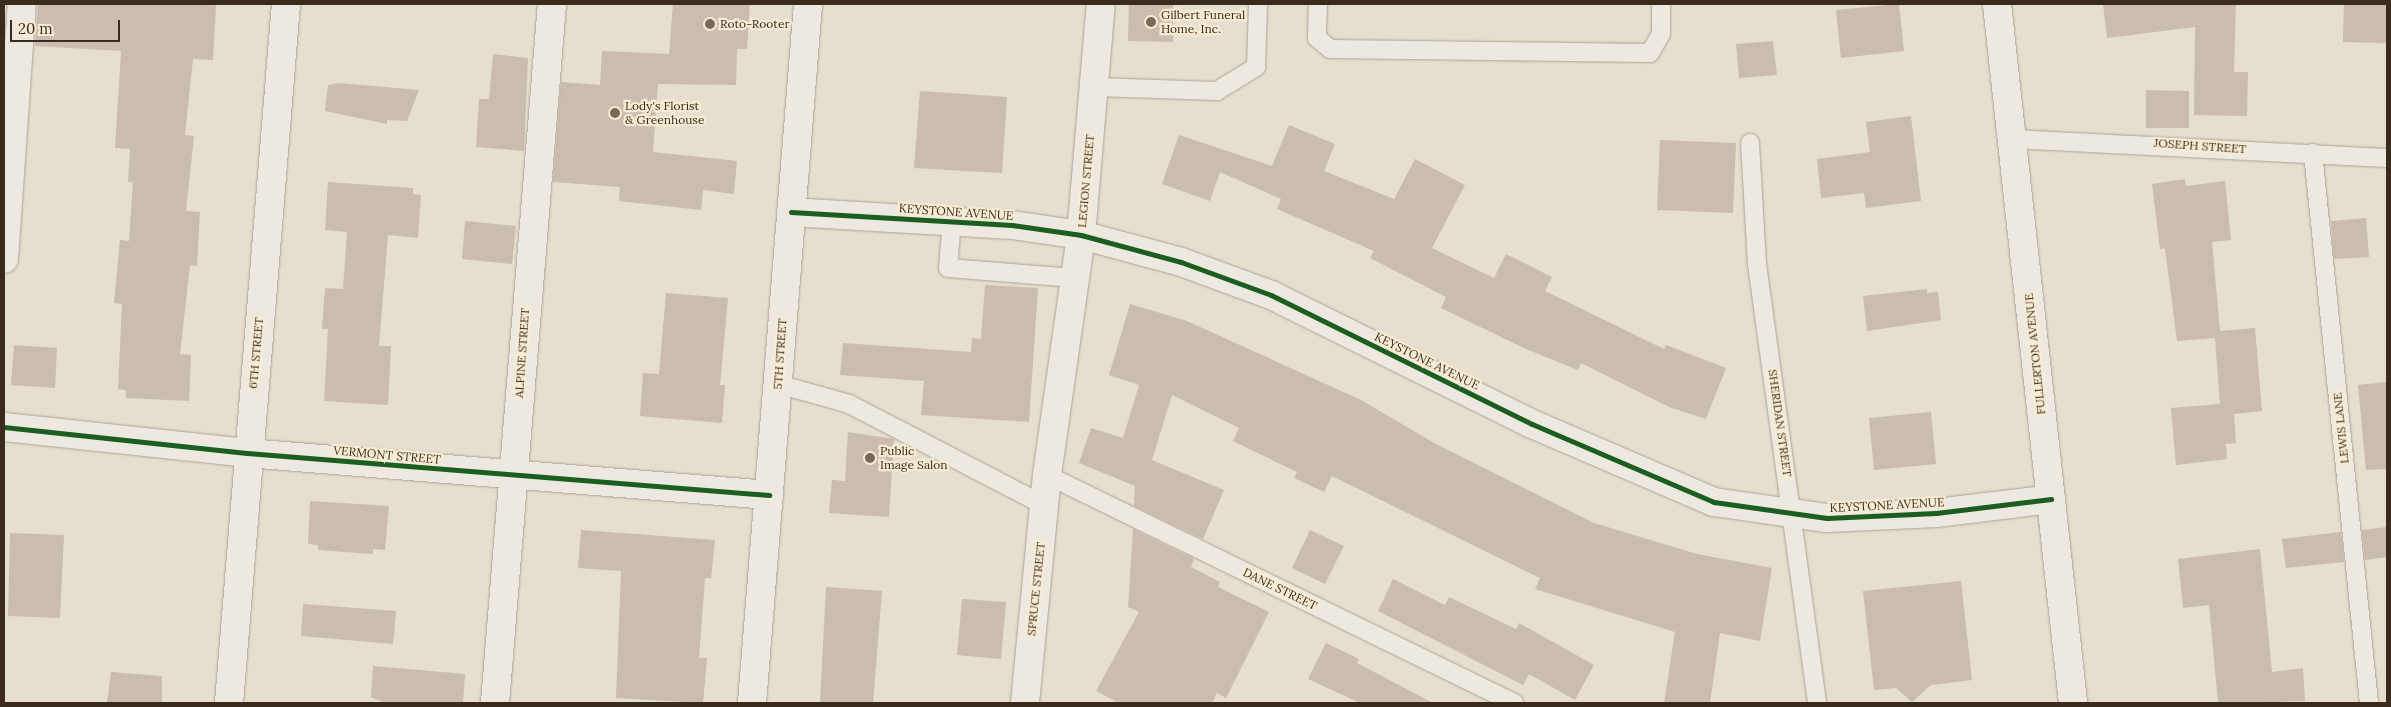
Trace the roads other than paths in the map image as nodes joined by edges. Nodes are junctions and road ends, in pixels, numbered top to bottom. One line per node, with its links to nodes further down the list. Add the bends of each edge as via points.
1 (22, 4): 18 (street)
2 (286, 4): 22 (street, 6TH STREET)
3 (552, 4): 23 (street, ALPINE STREET)
4 (808, 4): 15 (street, 5TH STREET)
5 (1101, 4): 10 (street, LEGION STREET)
6 (1258, 4): 10 (lane, via 1256,67 1217,91)
7 (1318, 4): 8 (lane, via 1316,38 1330,49 1650,53 1661,34)
8 (1661, 4)
9 (1997, 4): 11 (street, FULLERTON AVENUE)
10 (1094, 87): 17 (street, LEGION STREET)
11 (2012, 139): 13 (lane, JOSEPH STREET); 26 (street, FULLERTON AVENUE)
12 (1750, 143): 28 (lane, SHERIDAN STREET, via 1757,264)
13 (2313, 153): 14 (lane, JOSEPH STREET); 36 (lane, LEWIS LANE)
14 (2387, 158)
15 (791, 212): 16 (street, KEYSTONE AVENUE); 20 (street, 5TH STREET)
16 (952, 221): 17 (street, KEYSTONE AVENUE); 19 (lane, via 948,268)
17 (1081, 235): 19 (street, LEGION STREET); 28 (street, KEYSTONE AVENUE, via 1181,262 1271,296 1532,424 1698,497)
18 (4, 259)
19 (1075, 278): 24 (street, LEGION STREET)
20 (778, 384): 25 (street, 5TH STREET); 27 (lane, via 849,404)
21 (4, 427): 22 (street, VERMONT STREET)
22 (248, 453): 23 (street, VERMONT STREET); 29 (street, 6TH STREET)
23 (514, 475): 25 (street, VERMONT STREET); 30 (street, ALPINE STREET)
24 (1047, 475): 27 (street, SPRUCE STREET); 33 (lane, DANE STREET)
25 (769, 495): 31 (street, 5TH STREET)
26 (2051, 499): 28 (street, KEYSTONE AVENUE, via 1892,517); 35 (street, FULLERTON AVENUE)
27 (1044, 505): 32 (street, SPRUCE STREET)
28 (1794, 517): 34 (lane, SHERIDAN STREET)
29 (228, 703)
30 (495, 703)
31 (752, 703)
32 (1025, 703)
33 (1514, 703)
34 (1817, 703)
35 (2073, 703)
36 (2369, 703)

